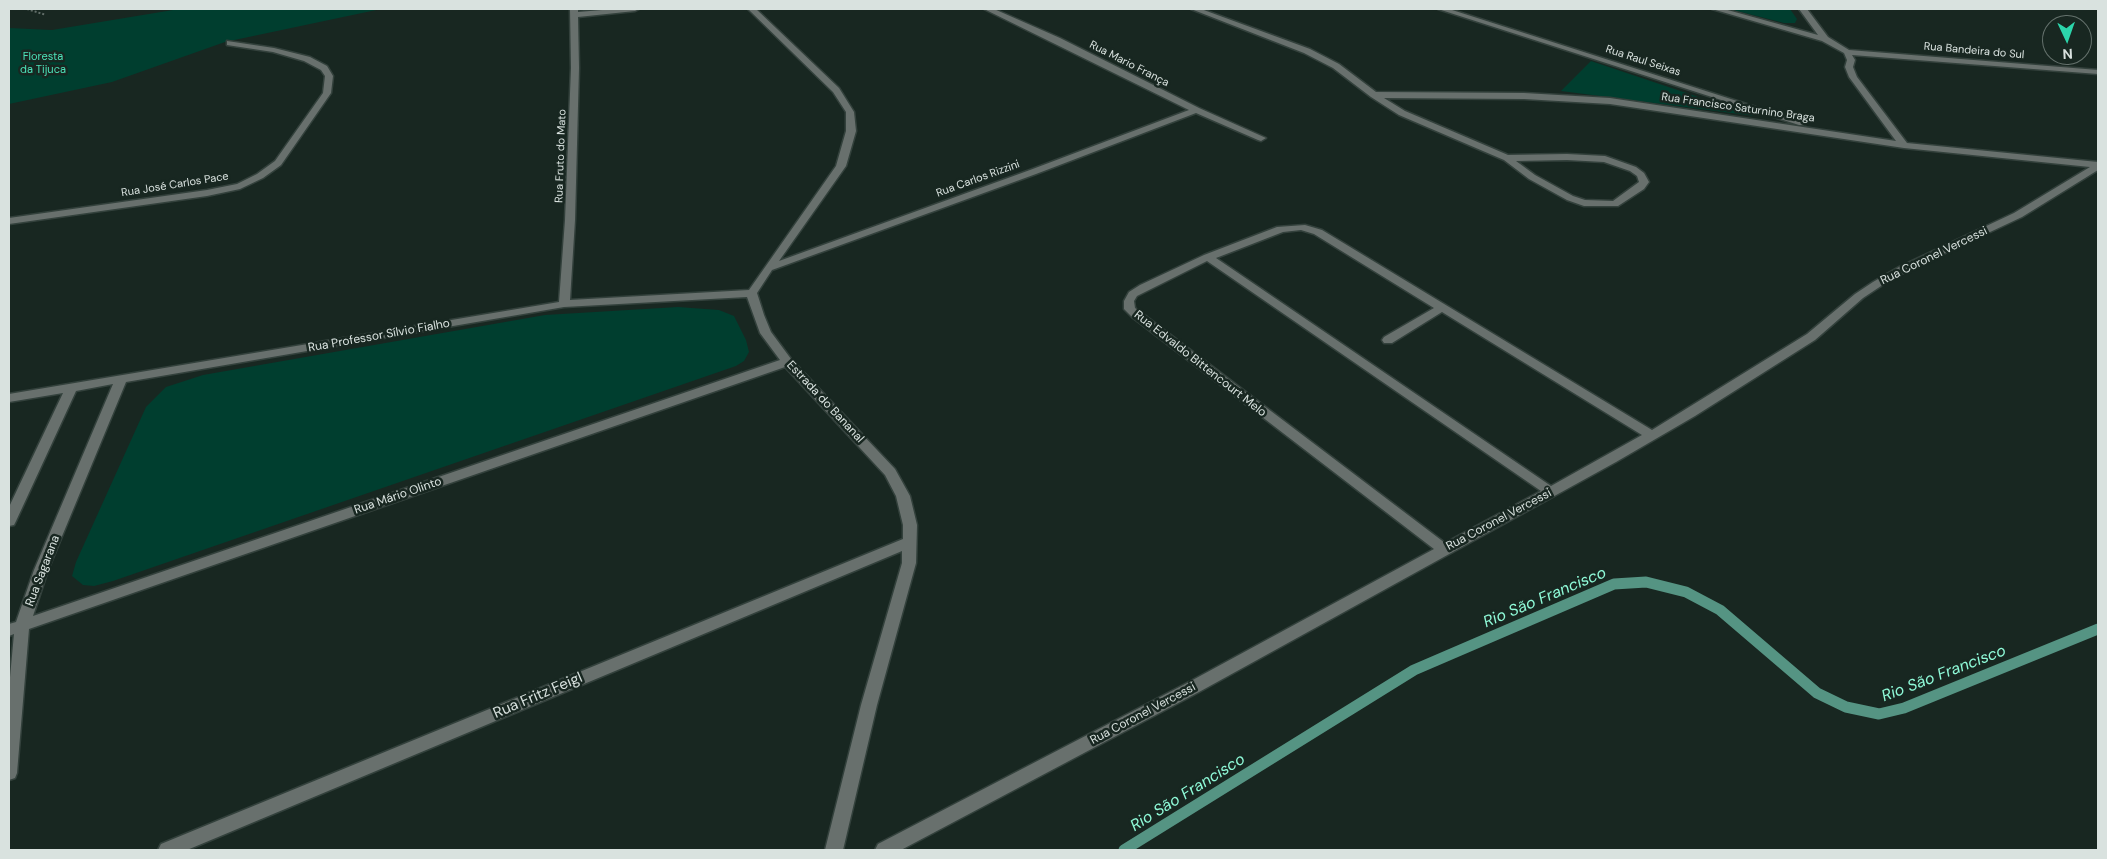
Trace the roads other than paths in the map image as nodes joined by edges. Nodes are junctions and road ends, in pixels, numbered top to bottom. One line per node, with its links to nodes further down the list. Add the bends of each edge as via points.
1 (635, 9): 8 (street)
2 (752, 9): 22 (street, via 836,90 850,112 851,131 841,166)
3 (988, 9): 14 (street, Rua Mario França)
4 (1195, 9): 13 (street, via 1307,51 1336,66)
5 (1442, 9): 15 (street, Rua Raul Seixas)
6 (1716, 9): 9 (street)
7 (1803, 9): 9 (street)
8 (574, 12): 24 (street, Rua Fruto do Mato, via 570,220)
9 (1825, 39): 11 (street)
10 (230, 43): 20 (street, Rua José Carlos Pace, via 274,50 307,60 324,68 329,76 326,93 278,163 240,186)
11 (1847, 52): 12 (street, Rua Bandeira do Sul); 17 (street, via 1853,77)
12 (2098, 72)
13 (1374, 96): 15 (street, Rua Francisco Saturnino Braga, via 1569,97); 18 (street, via 1402,113)
14 (1196, 110): 16 (street, Rua Mario França); 22 (street, Rua Carlos Rizzini)
15 (1837, 134): 17 (street, Rua Francisco Saturnino Braga)
16 (1260, 138)
17 (1904, 145): 19 (street, Rua Francisco Saturnino Braga)
18 (1507, 158): 18 (street, via 1532,177 1584,203 1614,204 1644,182 1633,169 1605,159)
19 (2098, 166): 31 (street, Rua Coronel Vercessi, via 2018,215 1877,284 1811,337)
20 (9, 221)
21 (1208, 257): 25 (street, Rua Edvaldo Bittencourt Melo, via 1281,228 1301,227 1318,232); 32 (street); 35 (street, Rua Edvaldo Bittencourt Melo, via 1144,287 1129,301 1130,309)
22 (768, 268): 23 (street)
23 (752, 293): 24 (street, Rua Professor Sílvio Fialho); 27 (street, Estrada do Bananal, via 766,333)
24 (564, 304): 28 (street, Rua Professor Sílvio Fialho)
25 (1443, 307): 26 (street); 31 (street, Rua Edvaldo Bittencourt Melo)
26 (1388, 340)
27 (787, 362): 34 (street, Estrada do Bananal, via 890,472 904,496); 36 (street, Rua Mário Olinto)
28 (121, 379): 29 (street, Rua Professor Sílvio Fialho); 36 (street, Rua Sagarana)
29 (70, 388): 30 (street, Rua Professor Sílvio Fialho); 33 (street)
30 (9, 398)
31 (1651, 436): 32 (street, Rua Coronel Vercessi)
32 (1551, 492): 35 (street, Rua Coronel Vercessi)
33 (9, 521)
34 (910, 542): 38 (street, Rua Fritz Feigl); 39 (street, Estrada do Bananal, via 909,563 869,706)
35 (1443, 549): 40 (street, Rua Coronel Vercessi, via 1194,687)
36 (16, 628): 37 (street, Rua Sagarana)
37 (9, 773)
38 (166, 850)
39 (834, 850)
40 (884, 850)

